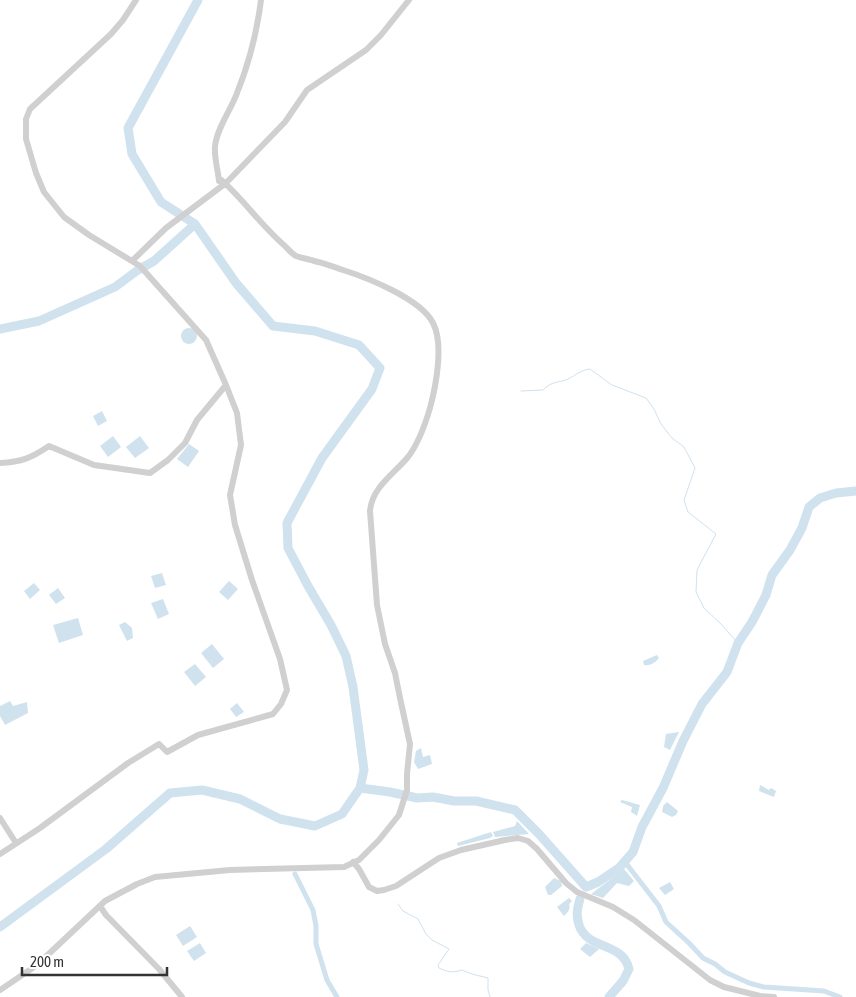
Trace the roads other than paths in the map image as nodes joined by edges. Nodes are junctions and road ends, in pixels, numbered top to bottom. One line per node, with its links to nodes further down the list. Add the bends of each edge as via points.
1 (136, 0): 7 (street, via 111,34 30,109 26,119 30,157 44,192 64,217)
2 (261, 0): 4 (street, via 247,66 215,147)
3 (408, 0): 5 (street, via 366,50 307,90 285,122)
4 (219, 178): 5 (street); 6 (street)
5 (226, 183): 6 (street); 13 (street, via 296,256 346,271 414,302 432,321 438,341 431,406 417,444 377,490 370,511 376,605 410,744 407,790 399,814 379,840)
6 (219, 187): 7 (street, via 166,228)
7 (132, 261): 8 (street, via 206,340)
8 (226, 385): 9 (street, via 197,420 185,443 150,473 94,465 49,446 18,462); 11 (street, via 237,414 241,445 230,496 235,525 280,659 287,690 282,704 273,714 198,735 167,752 159,744)
9 (0, 463)
10 (0, 818): 11 (street)
11 (16, 844): 12 (street)
12 (0, 854)
13 (353, 862): 14 (street, via 344,867 252,868 155,877 123,891); 17 (street, via 369,887 377,891 396,886 439,858 460,850 518,838 528,841 577,892 634,920 710,980 724,987)
14 (100, 906): 15 (street, via 37,965); 16 (street)
15 (0, 990)
16 (182, 997)
17 (774, 997)

